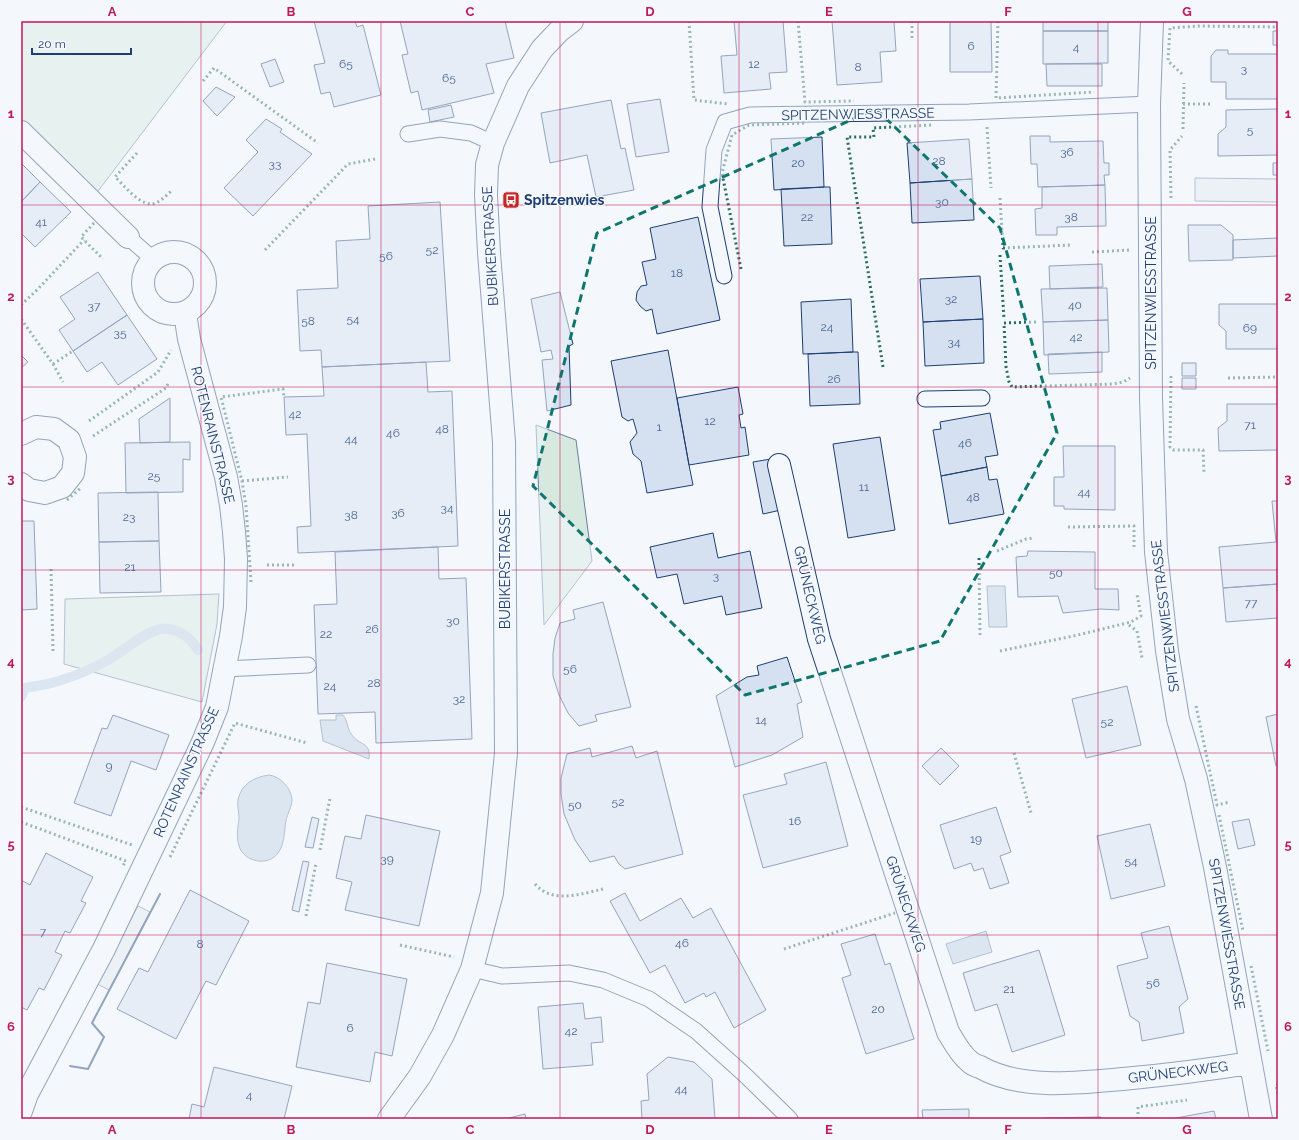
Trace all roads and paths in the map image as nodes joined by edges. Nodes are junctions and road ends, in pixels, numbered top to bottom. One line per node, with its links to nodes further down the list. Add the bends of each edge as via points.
1 (572, 21): 6 (street, BUBIKERSTRASSE, via 542,49 518,86)
2 (1152, 21): 3 (street, SPITZENWIESSTRASSE)
3 (1150, 104): 9 (lane, SPITZENWIESSTRASSE, via 969,112 750,115 725,122 714,150 710,208); 19 (street, SPITZENWIESSTRASSE, via 1151,398 1156,552 1167,651 1178,719 1196,779 1215,867)
4 (21, 132): 7 (street)
5 (408, 134): 6 (lane, via 440,129 471,133)
6 (493, 143): 18 (street, BUBIKERSTRASSE, via 487,165 486,195 504,442 506,753 492,893)
7 (128, 237): 8 (lane)
8 (154, 260): 10 (street, via 143,278 144,294 154,307 168,315); 10 (street, via 162,254 178,252 193,258 203,270 206,286 202,298 195,307)
9 (724, 276)
10 (184, 313): 17 (street, ROTENRAINSTRASSE, via 231,504 236,559 235,607)
11 (982, 398): 12 (lane)
12 (925, 399)
13 (21, 434): 15 (street, via 36,427 54,429 69,440 75,457 72,473 62,487 45,493 29,490)
14 (779, 465): 19 (street, GRÜNECKWEG, via 819,639 945,1024 969,1062 996,1075 1033,1082 1073,1083 1170,1075)
15 (21, 484)
16 (308, 665): 17 (lane)
17 (224, 669): 20 (street, ROTENRAINSTRASSE, via 217,707 203,742 106,945 27,1094)
18 (472, 969): 21 (street, BUBIKERSTRASSE, via 443,1035 420,1076); 22 (lane, via 502,976 569,973 603,980 649,999 696,1031)
19 (1250, 1063): 23 (street, SPITZENWIESSTRASSE)
20 (21, 1111)
21 (389, 1119)
22 (790, 1119)
23 (1261, 1119)

